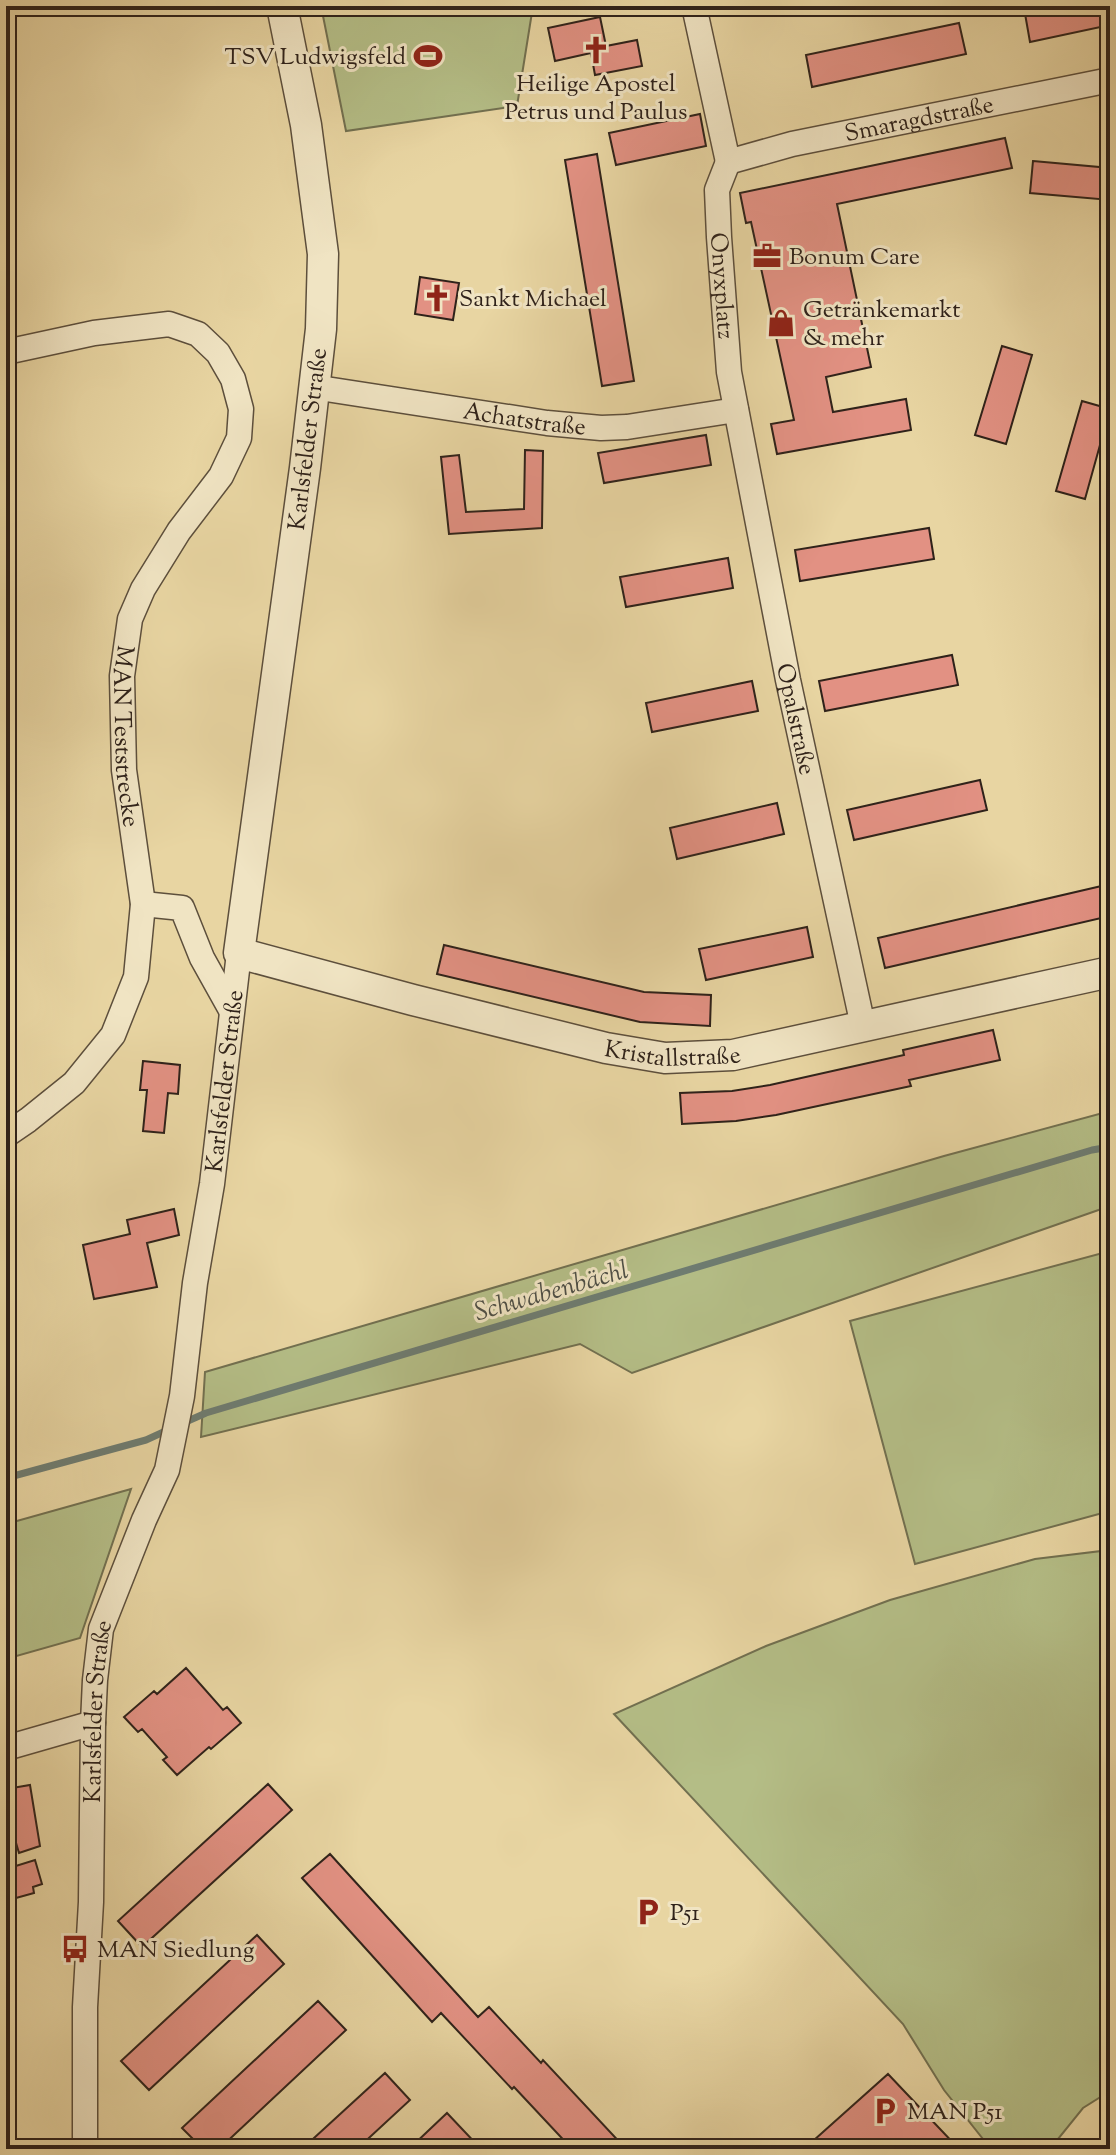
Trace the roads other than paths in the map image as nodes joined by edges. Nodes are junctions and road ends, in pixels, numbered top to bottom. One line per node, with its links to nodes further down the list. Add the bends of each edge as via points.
1 (282, 6): 6 (street, Karlsfelder Straße, via 306,125 323,254)
2 (694, 6): 4 (street)
3 (1110, 80): 4 (street, Smaragdstraße, via 792,144)
4 (728, 162): 7 (street, Onyxplatz, via 717,190 718,221)
5 (6, 352): 8 (street, MAN Teststrecke, via 169,324 198,334 218,353 241,409 239,438 221,476 179,531 130,619 122,676 124,770)
6 (313, 387): 7 (street, Achatstraße, via 601,428); 9 (street, Karlsfelder Straße)
7 (736, 410): 12 (street, Opalstraße)
8 (143, 904): 11 (street, via 182,908); 13 (street, MAN Teststrecke, via 136,977 113,1035 74,1083)
9 (239, 953): 11 (street, Karlsfelder Straße); 12 (street, Kristallstraße, via 606,1048 665,1058 733,1055)
10 (1110, 972): 12 (street, Kristallstraße)
11 (231, 1010): 14 (street, Karlsfelder Straße, via 182,1396 167,1470 101,1629)
12 (863, 1026)
13 (6, 1135)
14 (93, 1723): 15 (street); 16 (street, Karlsfelder Straße)
15 (6, 1748)
16 (85, 2149)

